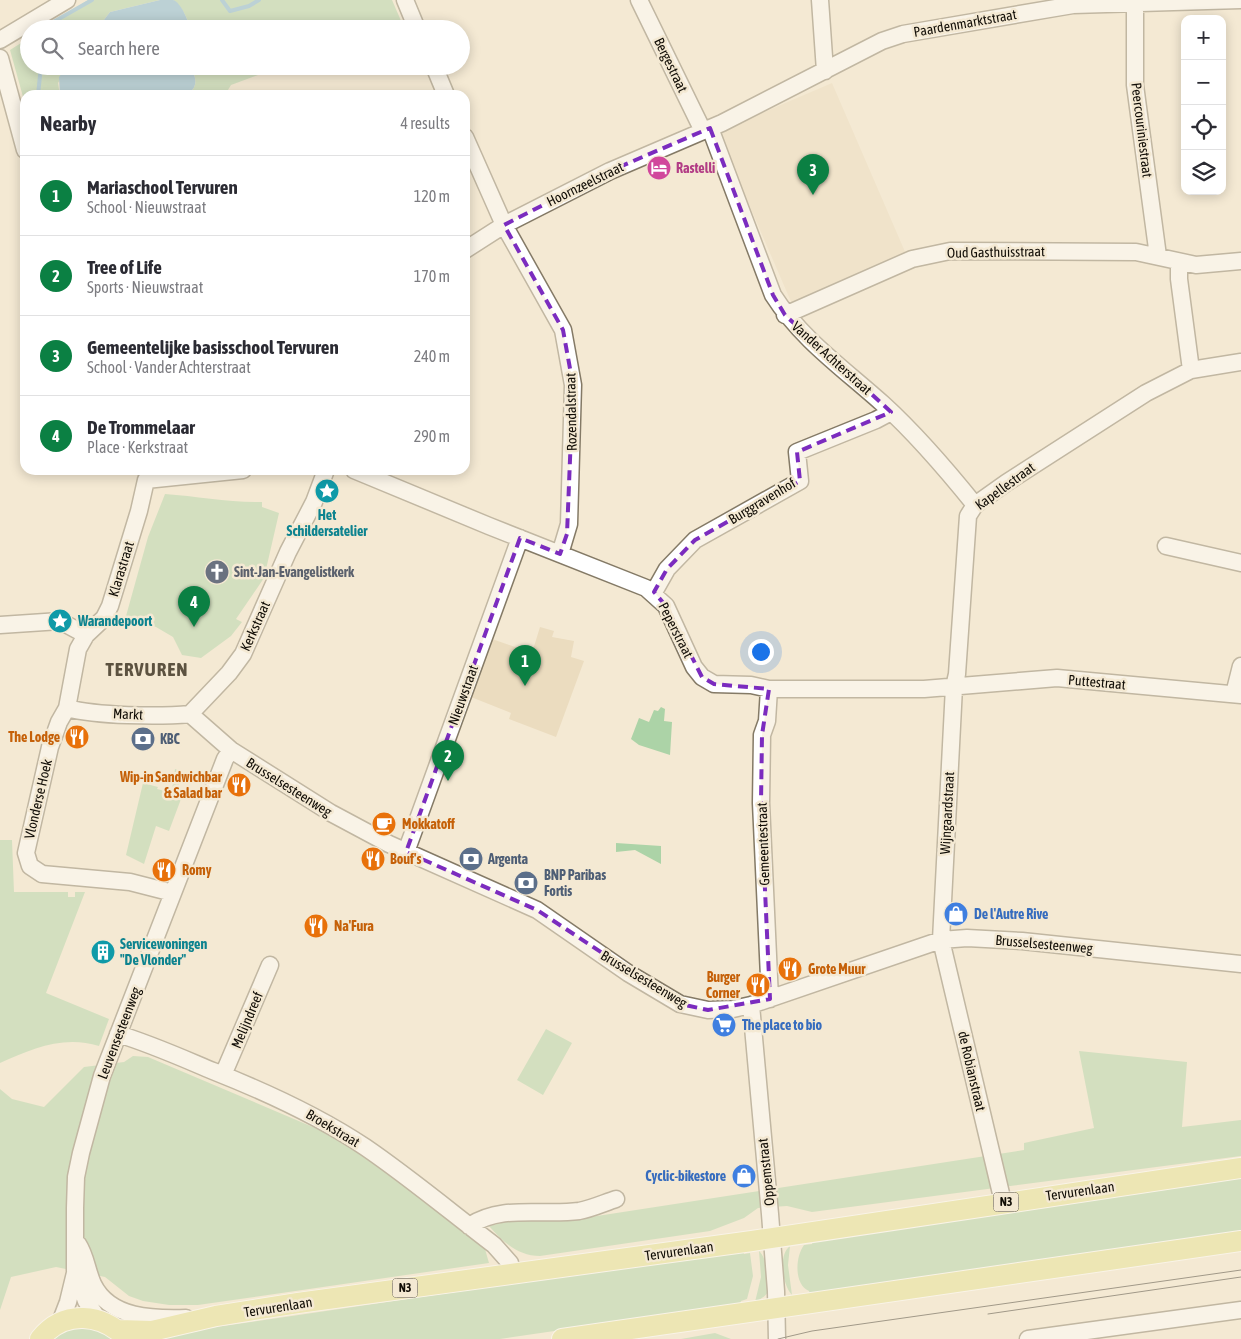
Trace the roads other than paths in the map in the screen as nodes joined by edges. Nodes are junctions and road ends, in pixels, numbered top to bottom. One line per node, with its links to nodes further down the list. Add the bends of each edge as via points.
1 (67, 0): 7 (street)
2 (405, 0): 8 (street)
3 (639, 0): 15 (street, Bergestraat)
4 (820, 0): 12 (street)
5 (1241, 0): 6 (street, Paardenmarktstraat)
6 (1135, 2): 12 (street, Paardenmarktstraat, via 1073,5 903,34); 20 (street, Peercouriniestraat, via 1135,85)
7 (34, 20)
8 (413, 20)
9 (20, 28): 10 (street)
10 (0, 40)
11 (0, 58): 16 (street)
12 (825, 71): 15 (street, Paardenmarktstraat)
13 (438, 75): 14 (street)
14 (444, 90)
15 (706, 130): 18 (street, Hoornzeelstraat, via 610,171); 23 (street, Vander Achterstraat, via 773,295)
16 (20, 132)
17 (470, 148): 18 (street, Rozendalstraat)
18 (504, 225): 19 (street, Hoornzeelstraat); 33 (street, Rozendalstraat, via 559,321 570,365 573,384 570,503 567,534)
19 (470, 247)
20 (1158, 256): 22 (street); 23 (street, Oud Gasthuisstraat, via 1136,252 950,251 912,259)
21 (1241, 261): 22 (street, via 1196,265)
22 (1179, 263): 25 (street)
23 (786, 315): 26 (street, Vander Achterstraat, via 805,336)
24 (1241, 362): 25 (street, Kapellestraat)
25 (1191, 370): 30 (street, Kapellestraat, via 1146,393)
26 (891, 412): 30 (street, Vander Achterstraat, via 927,448); 35 (street, Burggravenhof, via 797,452 800,481 695,540 667,570)
27 (144, 475): 37 (street, Klarastraat, via 139,511 110,606 102,621)
28 (324, 475): 43 (street, Kerkstraat, via 243,654)
29 (366, 475): 31 (street, Peperstraat)
30 (975, 505): 39 (street, Kapellestraat, via 968,516)
31 (520, 538): 33 (street, Peperstraat); 45 (street, Nieuwstraat)
32 (1166, 546): 34 (street)
33 (560, 554): 35 (street, Peperstraat)
34 (1241, 563)
35 (654, 592): 40 (street, Peperstraat, via 666,606 702,677 714,684)
36 (0, 625): 37 (street, via 60,621)
37 (86, 635): 42 (street, Klarastraat, via 75,660)
38 (1241, 666): 41 (street)
39 (954, 687): 40 (street, Peperstraat); 41 (street, Puttestraat, via 1057,678); 47 (street, Wijngaardstraat)
40 (769, 689): 50 (street, Gemeentestraat, via 767,720 762,735 761,803)
41 (1237, 694)
42 (67, 708): 43 (street, Markt, via 84,712); 46 (street, Vlonderse Hoek, via 56,730 46,766 26,849 28,862 33,869 48,876 130,882)
43 (190, 714): 44 (street, Brusselsesteenweg)
44 (230, 750): 45 (street, Brusselsesteenweg, via 331,813); 46 (street, Leuvensesteenweg)
45 (406, 852): 51 (street, Brusselsesteenweg, via 537,910 628,973 680,1004 708,1010)
46 (173, 894): 52 (street, Leuvensesteenweg)
47 (941, 940): 48 (street, Brusselsesteenweg, via 1022,941); 50 (street, Brusselsesteenweg); 56 (street, de Robianstraat)
48 (1241, 964)
49 (270, 965): 53 (street, Melijndreef)
50 (770, 999): 51 (street, Brusselsesteenweg)
51 (751, 1004): 58 (street, Oppemstraat)
52 (118, 1034): 53 (street, Broekstraat); 59 (street, Leuvensesteenweg, via 95,1098 81,1153 76,1177)
53 (223, 1075): 57 (street, Broekstraat, via 281,1099 337,1130)
54 (1241, 1168): 56 (main road, Tervurenlaan / N3)
55 (616, 1199): 57 (street, via 580,1211 519,1211)
56 (1004, 1202): 58 (main road, Tervurenlaan / N3)
57 (469, 1226): 62 (street, Broekstraat, via 505,1254)
58 (772, 1238): 62 (main road, Tervurenlaan / N3); 63 (street, Oppemstraat)
59 (75, 1239): 61 (street, Leuvensesteenweg); 65 (street, N3, via 83,1251 94,1286 118,1309 147,1317)
60 (1241, 1241): 63 (main road)
61 (75, 1271): 66 (street, Leuvensesteenweg, via 86,1301); 67 (street, Leuvensesteenweg)
62 (512, 1274): 65 (main road, Tervurenlaan / N3)
63 (776, 1308): 71 (main road); 72 (street, Oppemstraat)
64 (1241, 1310): 68 (street)
65 (216, 1316): 69 (main road, Tervurenlaan / N3)
66 (99, 1320): 67 (main road, Tervurenlaan / N3, via 79,1318); 69 (main road, Tervurenlaan / N3)
67 (60, 1323): 70 (main road, Tervurenlaan / N3)
68 (1127, 1332): 73 (street)
69 (122, 1334)
70 (40, 1339)
71 (562, 1339)
72 (776, 1339)
73 (1028, 1339)

